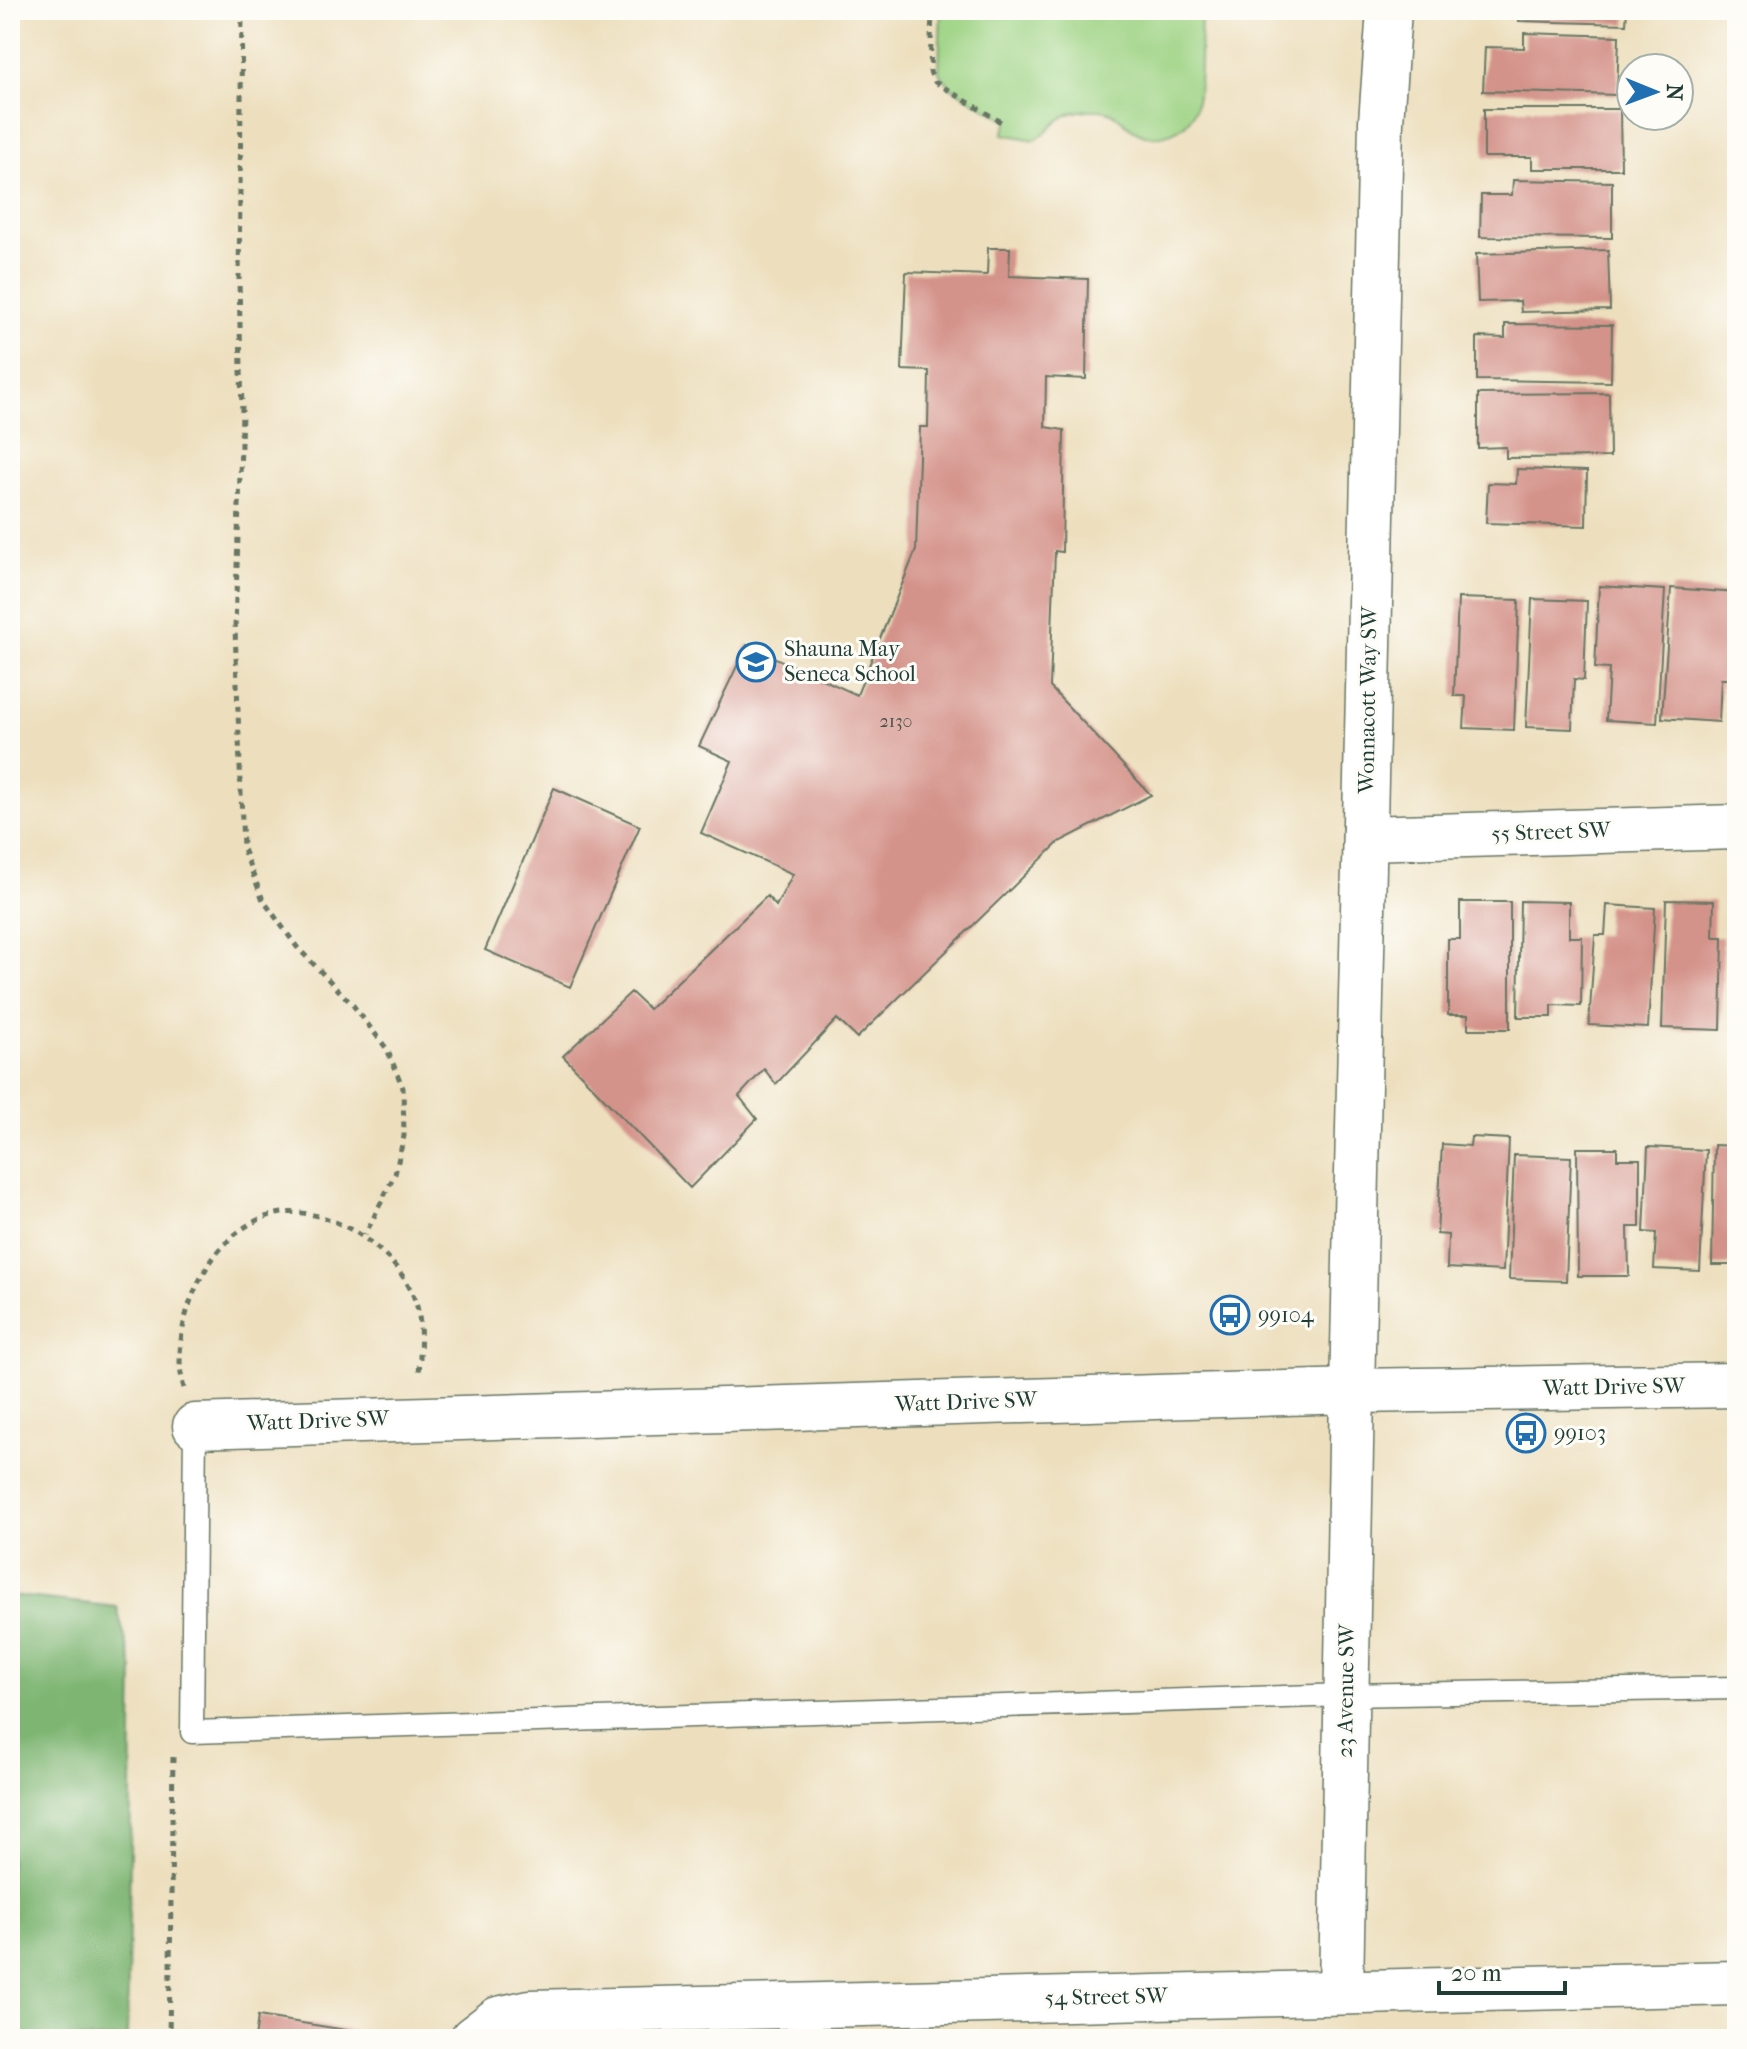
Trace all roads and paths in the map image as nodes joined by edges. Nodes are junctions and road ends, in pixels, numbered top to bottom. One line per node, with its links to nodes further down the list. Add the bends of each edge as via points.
1 (242, 10): 7 (path, via 242,413 235,628 243,849 263,900 387,1049 403,1088 404,1136 395,1174)
2 (932, 10): 4 (path, via 930,72 935,82)
3 (1389, 10): 6 (street, Wonnacott Way SW, via 1381,122)
4 (1001, 122)
5 (1737, 827): 6 (street, 55 Street SW)
6 (1365, 838): 9 (street, Wonnacott Way SW)
7 (365, 1235): 10 (path, via 415,1300 420,1325); 11 (path, via 283,1213 257,1222 220,1249 187,1308 182,1341 182,1379)
8 (1737, 1385): 9 (street, Watt Drive SW)
9 (1352, 1391): 10 (street, Watt Drive SW); 13 (street, 23 Avenue SW)
10 (419, 1417): 11 (street, Watt Drive SW)
11 (195, 1426): 13 (lane, via 192,1732)
12 (1737, 1688): 13 (lane)
13 (1346, 1695): 16 (street, 23 Avenue SW)
14 (173, 1774): 18 (path)
15 (1737, 1983): 16 (street, 54 Street SW)
16 (1341, 1991): 17 (street, 54 Street SW, via 530,2012 498,2019)
17 (475, 2035)
18 (169, 2039)

